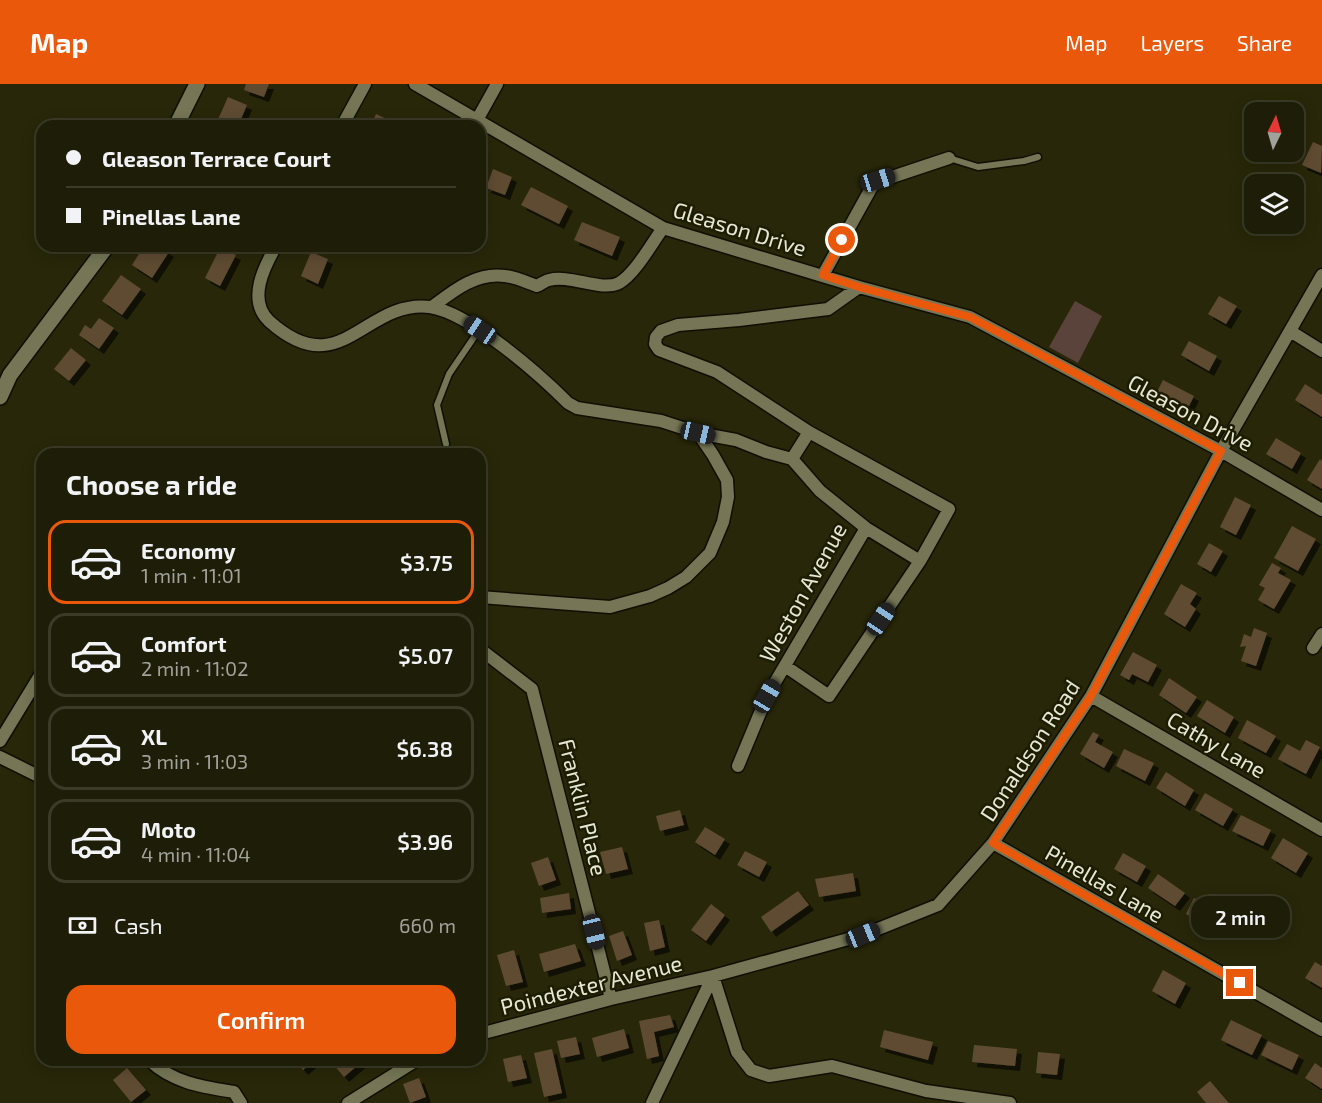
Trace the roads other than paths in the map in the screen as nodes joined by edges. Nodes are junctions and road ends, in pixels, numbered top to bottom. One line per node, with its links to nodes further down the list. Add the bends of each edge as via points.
1 (197, 84): 5 (street)
2 (365, 84): 6 (street)
3 (415, 84): 7 (street, Gleason Drive)
4 (497, 84): 7 (street)
5 (179, 120)
6 (345, 120)
7 (477, 120)
8 (486, 125): 11 (street, Gleason Drive)
9 (949, 158): 10 (lane, via 978,167); 14 (street, via 874,183)
10 (1038, 158)
11 (663, 228): 14 (street, Gleason Drive); 17 (street, via 619,283 550,279 537,286 506,276 490,276 469,282)
12 (102, 252): 21 (street, via 10,375)
13 (273, 252): 17 (street, via 261,273 259,298 263,315 287,336 326,346 394,311)
14 (823, 275): 16 (street, Gleason Drive)
15 (1322, 275): 19 (street, Donaldson Road)
16 (859, 287): 22 (street, via 828,309 678,325 656,337 659,350 717,372); 25 (street, Gleason Drive, via 970,317)
17 (432, 307): 18 (street)
18 (480, 330): 23 (street, via 577,408 661,421); 24 (lane, via 449,374 437,405)
19 (1290, 331): 20 (street); 25 (street, Donaldson Road)
20 (1322, 351)
21 (0, 397)
22 (809, 432): 26 (street); 29 (street, via 949,509)
23 (698, 433): 26 (street); 30 (street, via 727,480 728,497 710,553 686,577 650,596 610,607)
24 (446, 444)
25 (1221, 451): 27 (street, Gleason Drive); 36 (street, Donaldson Road)
26 (792, 459): 28 (street, Weston Avenue, via 820,491)
27 (1322, 510)
28 (866, 528): 29 (street); 34 (street, Weston Avenue)
29 (920, 561): 34 (street, via 829,696)
30 (486, 597)
31 (1322, 634): 32 (street)
32 (1313, 648)
33 (486, 654): 44 (street, Franklin Place, via 532,689)
34 (785, 666): 39 (street, Weston Avenue, via 767,696)
35 (36, 682): 37 (street)
36 (1091, 696): 41 (street, Cathy Lane); 42 (street, Donaldson Road)
37 (0, 741)
38 (0, 757): 40 (street)
39 (738, 766)
40 (36, 775)
41 (1322, 830)
42 (993, 843): 43 (street, Donaldson Road, via 938,905 863,935); 45 (street, Pinellas Lane)
43 (712, 976): 44 (street, Poindexter Avenue); 51 (street); 52 (street, via 737,1052 751,1070 769,1076 832,1066 926,1091)
44 (611, 999): 46 (street, Poindexter Avenue)
45 (1322, 1030)
46 (486, 1032)
47 (156, 1066): 49 (street, via 192,1085 234,1092)
48 (407, 1066): 50 (street)
49 (241, 1103)
50 (348, 1103)
51 (652, 1103)
52 (1010, 1103)

